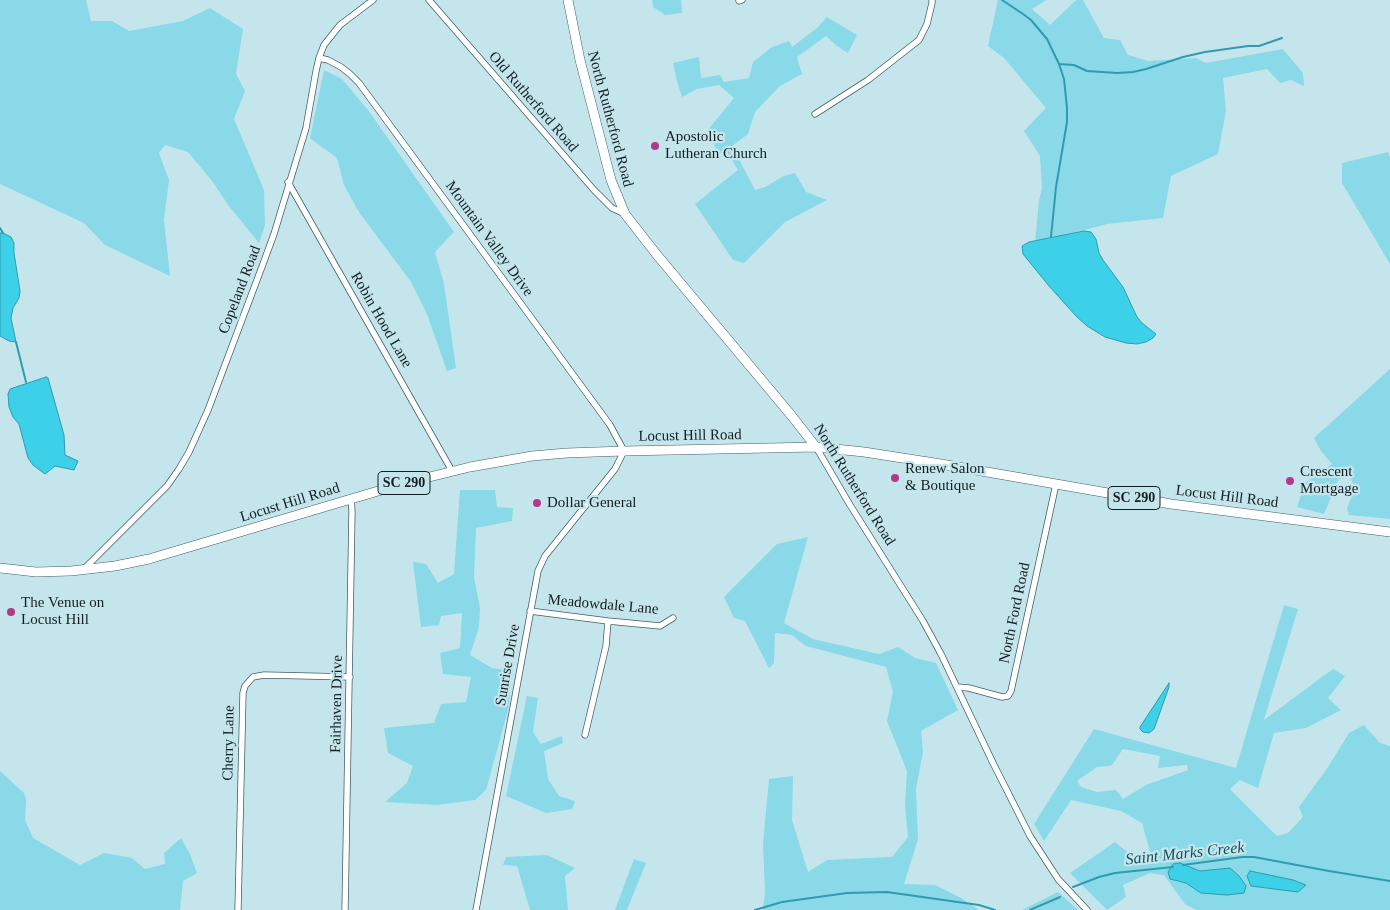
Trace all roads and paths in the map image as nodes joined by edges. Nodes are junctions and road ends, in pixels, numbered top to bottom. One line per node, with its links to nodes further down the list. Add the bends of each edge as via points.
1 (373, 0): 5 (street, Copeland Road, via 340,25 325,43)
2 (428, 0): 8 (street, Old Rutherford Road, via 594,190 612,208)
3 (568, 0): 8 (main road, North Rutherford Road, via 608,171)
4 (932, 0): 6 (street, via 927,24 919,40 868,80)
5 (319, 58): 7 (street, Copeland Road, via 306,128); 10 (street, Mountain Valley Drive, via 341,67 359,83 610,425)
6 (815, 114)
7 (288, 182): 11 (street, Robin Hood Lane); 16 (street, Copeland Road, via 264,264 189,452 167,486)
8 (625, 214): 9 (main road, North Rutherford Road)
9 (816, 447): 10 (main road, Locust Hill Road / SC 290); 12 (main road, Locust Hill Road / SC 290, via 886,455); 21 (street, North Rutherford Road, via 923,621)
10 (624, 450): 11 (main road, Locust Hill Road / SC 290, via 532,456); 17 (street, Sunrise Drive, via 615,469 541,563)
11 (452, 471): 13 (main road, Locust Hill Road / SC 290)
12 (1056, 484): 14 (main road, Locust Hill Road / SC 290, via 1172,504); 21 (street, North Ford Road, via 1011,692 1002,697)
13 (352, 498): 16 (main road, Locust Hill Road / SC 290, via 149,559); 20 (street, Fairhaven Drive)
14 (1390, 532)
15 (0, 568): 16 (main road, Locust Hill Road / SC 290, via 36,572)
16 (84, 569)
17 (530, 611): 19 (street, Meadowdale Lane); 25 (street, Sunrise Drive)
18 (673, 618): 19 (street, Meadowdale Lane, via 660,626)
19 (608, 621): 22 (street, via 606,646)
20 (350, 677): 23 (street, Cherry Lane, via 264,675 253,678 245,686 242,693); 24 (street, Fairhaven Drive)
21 (957, 687): 26 (street, North Rutherford Road, via 1030,836 1058,878)
22 (585, 735)
23 (238, 910)
24 (345, 910)
25 (476, 910)
26 (1087, 910)

